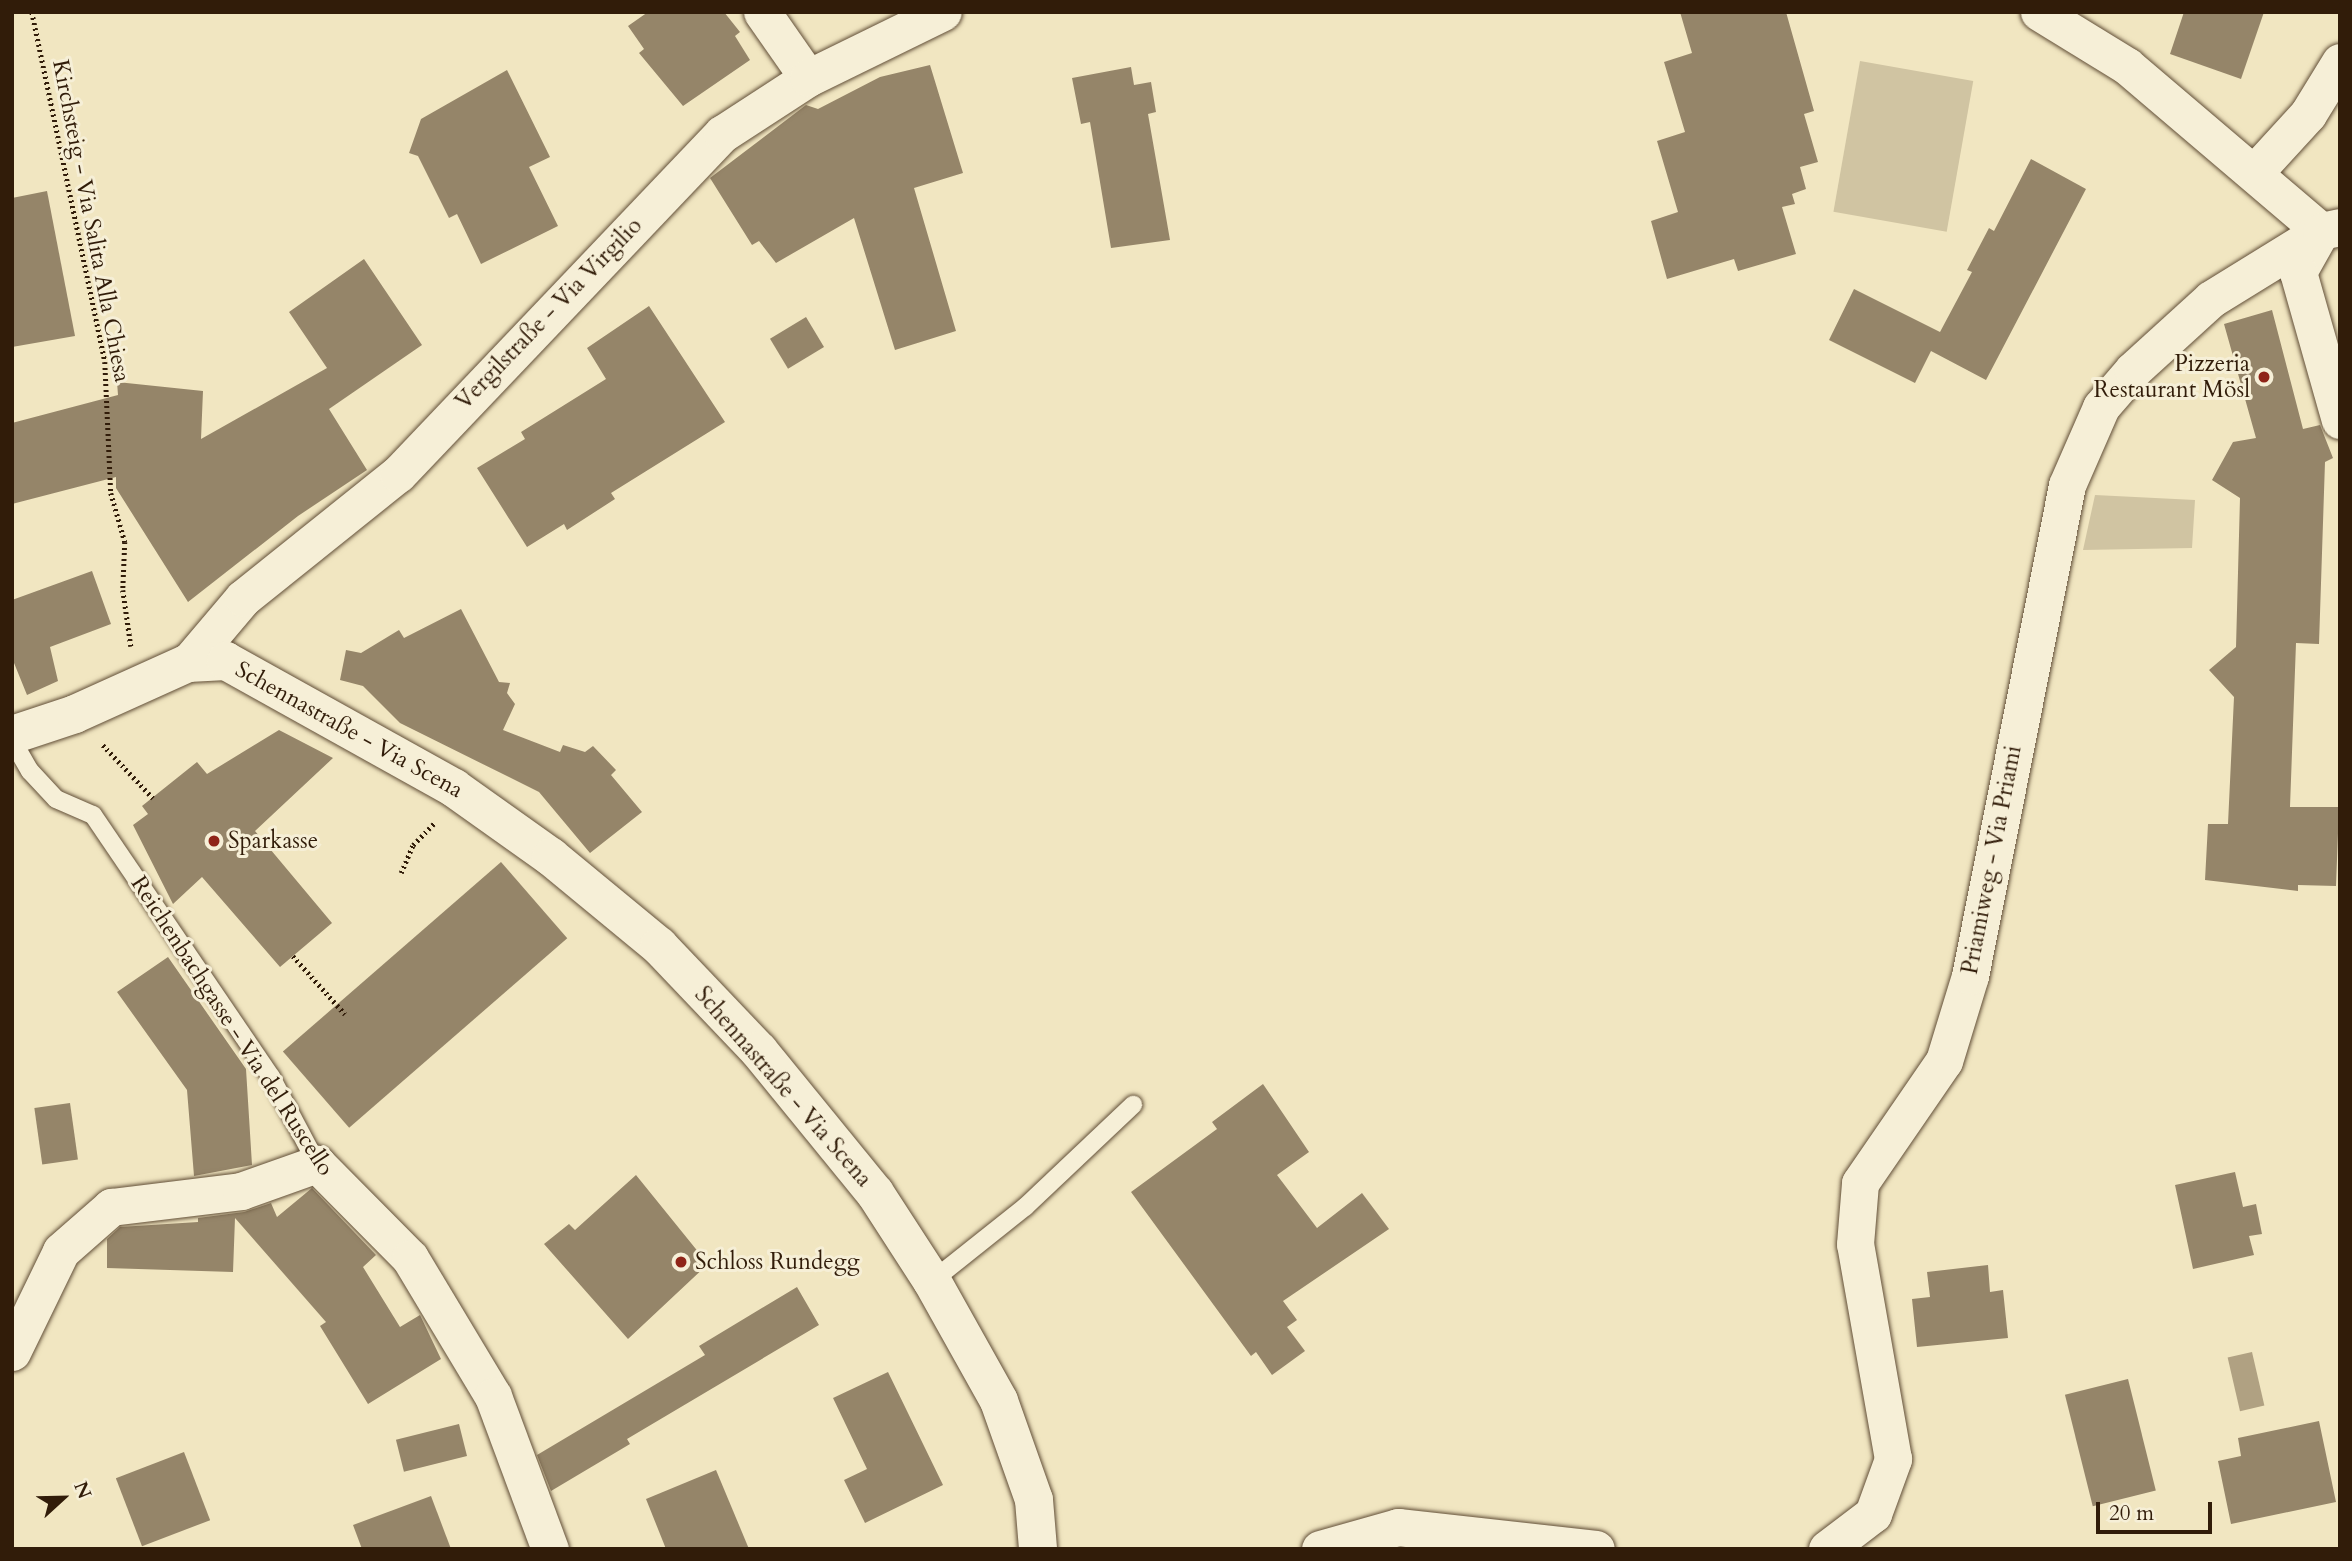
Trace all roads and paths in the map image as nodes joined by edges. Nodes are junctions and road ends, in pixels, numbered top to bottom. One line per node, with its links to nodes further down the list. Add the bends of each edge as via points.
1 (32, 12): 11 (path, Kirchsteig - Via Salita Alla Chiesa, via 105,362 111,493 125,542 129,640)
2 (762, 12): 6 (street)
3 (943, 12): 6 (street, Vergilstraße - Via Virgilio)
4 (2039, 12): 7 (street, via 2127,66)
5 (2340, 62): 7 (street, via 2308,114)
6 (808, 78): 10 (street, Vergilstraße - Via Virgilio, via 722,134 398,474 243,598)
7 (2254, 173): 8 (street)
8 (2330, 229): 9 (street, via 2298,272); 28 (street, Priamiweg - Via Priami, via 2211,299 2133,370 2101,407 2067,485 1970,976 1944,1061 1860,1183 1855,1244 1893,1459 1873,1514)
9 (2340, 420)
10 (188, 663): 11 (street); 22 (street, Schennastraße - Via Scena, via 226,661 242,668 454,788 551,857 649,938 759,1051 875,1193)
11 (145, 683): 12 (street)
12 (75, 714): 13 (street); 15 (path)
13 (12, 735)
14 (12, 740): 21 (lane, Reichenbachgasse - Via del Ruscello, via 30,771 56,799 93,815 271,1077)
15 (153, 798)
16 (435, 822): 17 (path, via 413,845)
17 (401, 873)
18 (293, 956): 19 (path)
19 (345, 1014)
20 (1133, 1105): 22 (lane, via 1025,1208)
21 (317, 1164): 23 (street, via 241,1191 111,1207 61,1251); 24 (street, Reichenbachgasse - Via del Ruscello, via 410,1258 493,1396)
22 (932, 1281): 25 (street, Schennastraße - Via Scena, via 999,1401 1034,1500)
23 (12, 1352)
24 (550, 1549)
25 (1038, 1549)
26 (1320, 1549): 27 (street, via 1398,1527)
27 (1596, 1549)
28 (1827, 1549)

